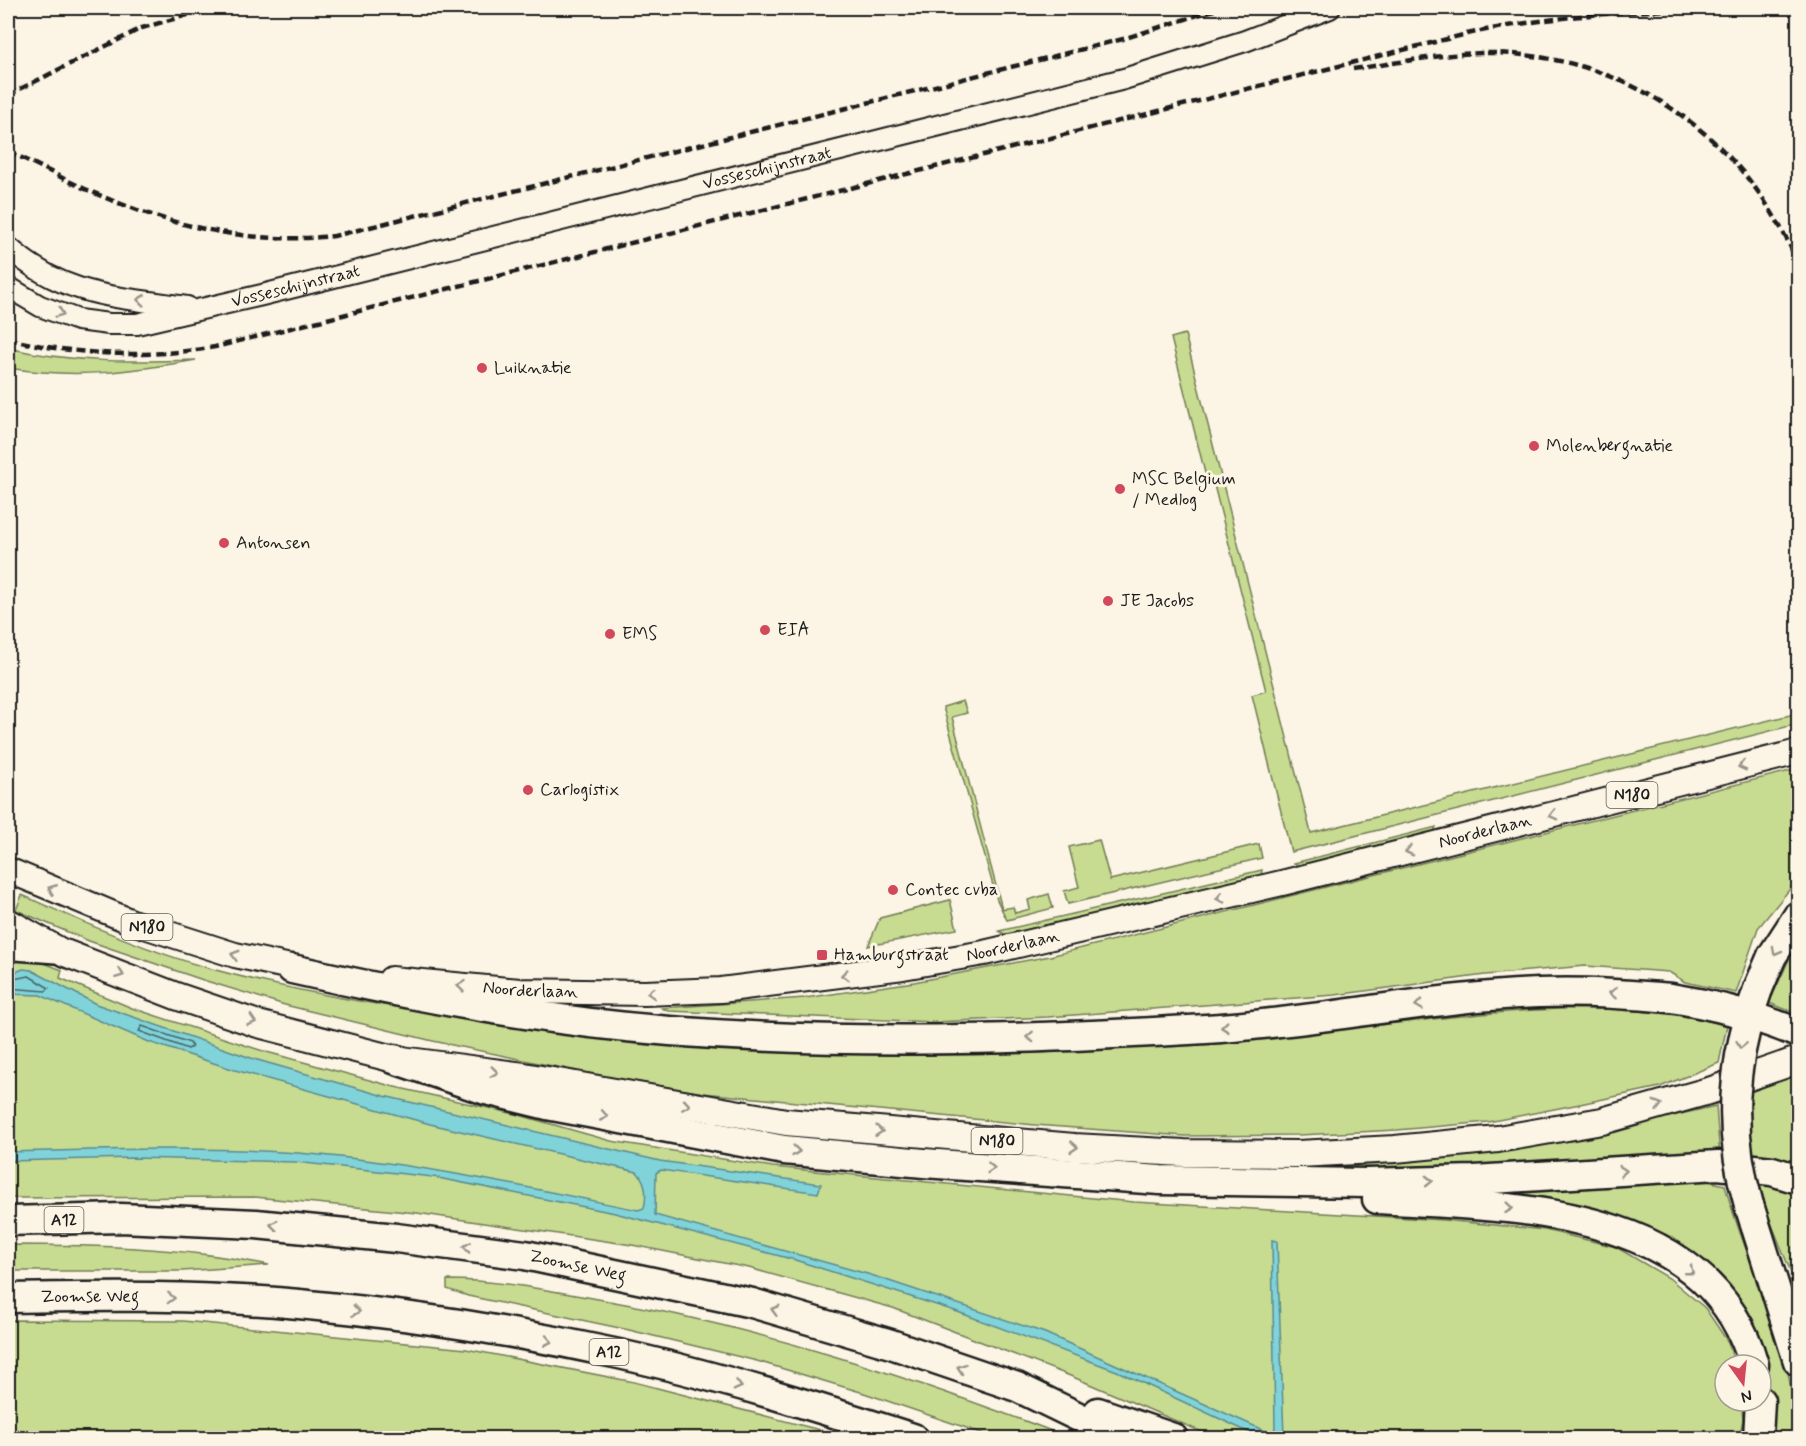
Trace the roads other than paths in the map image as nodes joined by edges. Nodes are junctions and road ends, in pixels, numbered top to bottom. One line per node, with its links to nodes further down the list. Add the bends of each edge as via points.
1 (1330, 8): 4 (street, Vosseschijnstraat, via 1225,48 1124,79 262,296)
2 (8, 248): 4 (street, Vosseschijnstraat, one-way to 2, via 103,296 70,286 40,272)
3 (8, 287): 4 (street, Vosseschijnstraat, one-way to 4, via 59,313 108,324 137,324)
4 (199, 308)
5 (1798, 752): 11 (main road, Noorderlaan / N180, one-way to 11, via 1286,882 995,951 903,967 721,990 591,994)
6 (8, 870): 11 (main road, Noorderlaan / N180, one-way to 6, via 132,922)
7 (1798, 915): 17 (highway, one-way to 17, bridge, via 1772,956 1743,1037 1734,1100 1736,1143)
8 (8, 921): 10 (main road, N180)
9 (8, 948): 10 (main road)
10 (65, 952): 13 (highway, N180, one-way to 13, via 258,1024)
11 (292, 969): 12 (highway, one-way to 11, bridge, via 1712,1004 1612,993 1538,993 1210,1029 926,1040 848,1039 669,1031 562,1019 426,999)
12 (1798, 1033)
13 (394, 1059): 14 (highway, N180, one-way to 14, via 524,1076 786,1122 1184,1154 1395,1149 1498,1139 1613,1118); 16 (highway, one-way to 16, via 486,1090 547,1105 784,1150)
14 (1798, 1060)
15 (1798, 1179): 16 (highway, one-way to 15, via 1367,1183 1708,1165 1772,1171)
16 (1160, 1180): 21 (highway, one-way to 21, via 1221,1191 1499,1207 1552,1214 1618,1230 1676,1260 1708,1286 1738,1324)
17 (1749, 1205): 20 (highway); 22 (highway)
18 (8, 1221): 23 (highway, Zoomse Weg / A12, one-way to 18, via 752,1303 525,1255 256,1224 122,1218)
19 (8, 1298): 25 (highway, Zoomse Weg / A12, one-way to 25, via 111,1296 298,1304 461,1325 619,1354 793,1400)
20 (1798, 1305)
21 (1749, 1353)
22 (1798, 1361)
23 (1017, 1387): 26 (highway, Zoomse Weg / A12); 27 (highway)
24 (1759, 1413): 28 (highway)
25 (913, 1438)
26 (1122, 1438)
27 (1173, 1438)
28 (1758, 1438)

